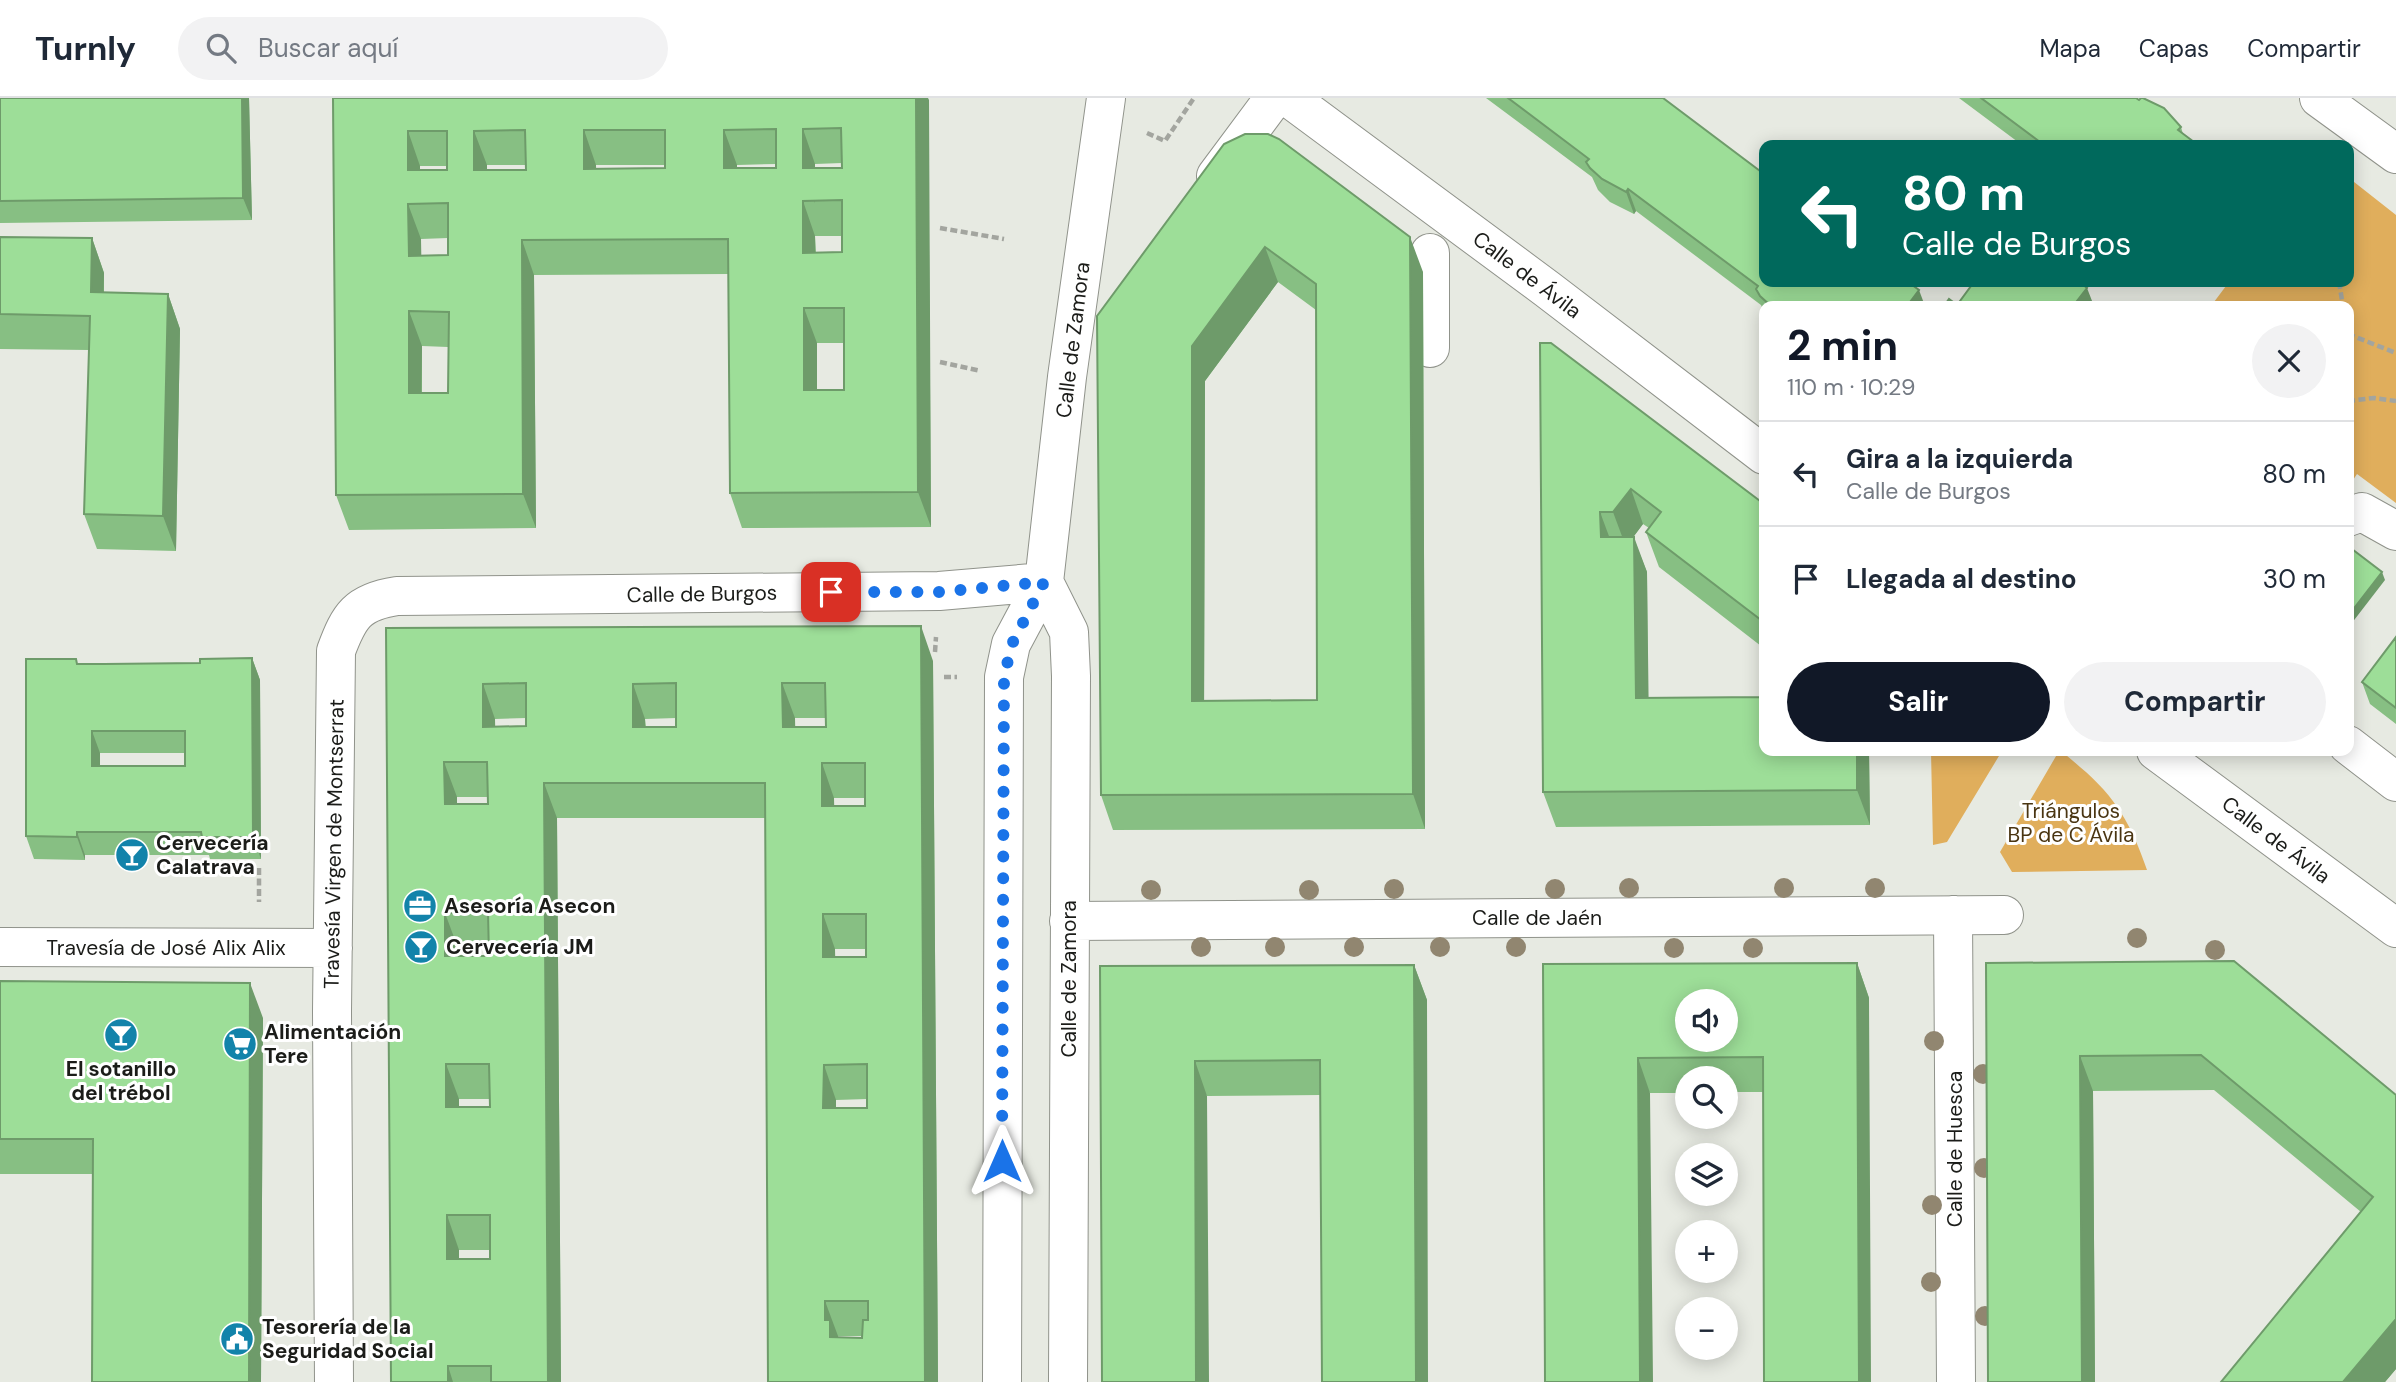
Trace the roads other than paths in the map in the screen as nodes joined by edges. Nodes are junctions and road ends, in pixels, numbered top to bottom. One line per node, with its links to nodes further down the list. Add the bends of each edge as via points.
1 (1106, 98): 10 (street, Calle de Zamora)
2 (1274, 98): 6 (street)
3 (1289, 98): 11 (street, Calle de Ávila)
4 (2319, 98): 5 (street)
5 (2396, 154)
6 (1200, 199)
7 (1430, 253): 9 (street)
8 (1109, 321): 10 (street)
9 (1430, 348)
10 (1067, 377): 14 (street, Calle de Zamora)
11 (1759, 451)
12 (2354, 515): 13 (street, via 2362,512)
13 (2396, 531)
14 (1044, 582): 15 (street, Calle de Burgos, via 939,592 397,596 376,599); 21 (street, Calle de Zamora, via 1069,632); 26 (street, Calle de Zamora, via 1012,644 1004,677)
15 (361, 608): 24 (street, Travesía Virgen de Montserrat, via 347,623 336,651)
16 (2354, 750): 18 (street)
17 (2163, 756): 22 (street, Calle de Ávila)
18 (2396, 782)
19 (1953, 915): 20 (street, Calle de Jaén); 21 (street, Calle de Jaén); 28 (street, Calle de Huesca)
20 (2004, 915)
21 (1069, 920): 27 (street, Calle de Zamora)
22 (2396, 928)
23 (0, 947): 24 (street, Travesía de José Alix Alix)
24 (333, 948): 25 (street, Travesía Virgen de Montserrat)
25 (334, 1382)
26 (1002, 1382)
27 (1068, 1382)
28 (1956, 1382)

